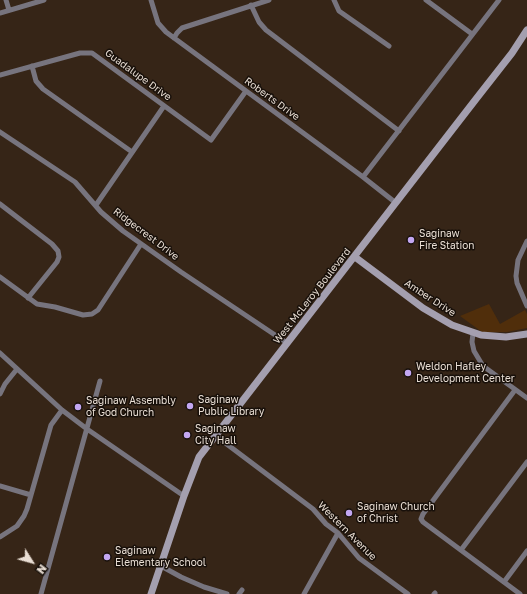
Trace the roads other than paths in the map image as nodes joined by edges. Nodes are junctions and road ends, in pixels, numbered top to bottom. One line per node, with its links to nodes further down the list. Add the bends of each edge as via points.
1 (6, 0): 9 (street)
2 (44, 0): 9 (street)
3 (151, 0): 13 (street, Roberts Drive, via 158,23)
4 (269, 0): 8 (street)
5 (334, 0): 14 (street, via 339,11)
6 (426, 0): 12 (street)
7 (499, 0): 12 (street)
8 (251, 5): 13 (street, via 182,28); 19 (street, via 266,30)
9 (9, 10): 10 (street)
10 (0, 13)
11 (527, 30): 23 (main road, West McLeroy Boulevard)
12 (472, 34): 19 (street)
13 (174, 38): 17 (street, Roberts Drive)
14 (389, 46)
15 (32, 66): 16 (street, Guadalupe Drive); 18 (street, Guadalupe Drive, via 80,53 92,54); 21 (street, via 36,81 44,90)
16 (0, 75)
17 (246, 91): 18 (street, Guadalupe Drive, via 211,140); 22 (street, Roberts Drive)
18 (164, 106): 21 (street)
19 (399, 131): 22 (street)
20 (0, 132): 25 (street, Ridgecrest Drive, via 76,182)
21 (132, 152): 25 (street)
22 (363, 177): 23 (street, Roberts Drive)
23 (396, 203): 28 (main road, West McLeroy Boulevard)
24 (0, 204): 30 (street, via 58,251 59,257 56,262)
25 (96, 205): 27 (street, Ridgecrest Drive, via 101,212)
26 (527, 241): 31 (street, via 518,260 516,276)
27 (141, 244): 30 (street, via 98,310 92,314 83,315 37,304); 34 (street, Ridgecrest Drive)
28 (355, 257): 32 (main road, Amber Drive, via 423,308 452,325); 34 (main road, West McLeroy Boulevard)
29 (0, 277): 30 (street)
30 (28, 298)
31 (527, 306)
32 (473, 333): 33 (main road, Amber Drive, via 506,337); 38 (street, via 474,351 483,366)
33 (527, 334)
34 (288, 343): 43 (main road, West McLeroy Boulevard)
35 (0, 353): 36 (street)
36 (17, 369): 39 (street); 41 (street)
37 (100, 381): 42 (street)
38 (515, 390): 40 (street); 50 (street, via 421,519)
39 (0, 394)
40 (527, 398)
41 (62, 410): 42 (street); 46 (street, via 52,425)
42 (87, 429): 47 (street); 54 (street)
43 (216, 436): 47 (main road, West McLeroy Boulevard, via 199,457); 48 (street, Western Avenue, via 313,509)
44 (527, 462): 50 (street)
45 (0, 486): 46 (street)
46 (31, 495): 49 (street, via 21,521)
47 (184, 496): 52 (main road, West McLeroy Boulevard)
48 (338, 533): 57 (street); 58 (street, Western Avenue, via 359,558)
49 (0, 537)
50 (461, 550): 53 (street)
51 (527, 551): 53 (street)
52 (161, 566): 55 (main road, West McLeroy Boulevard); 56 (street, via 198,585)
53 (504, 582): 59 (street)
54 (41, 594)
55 (151, 594)
56 (227, 594)
57 (304, 594)
58 (408, 594)
59 (520, 594)

